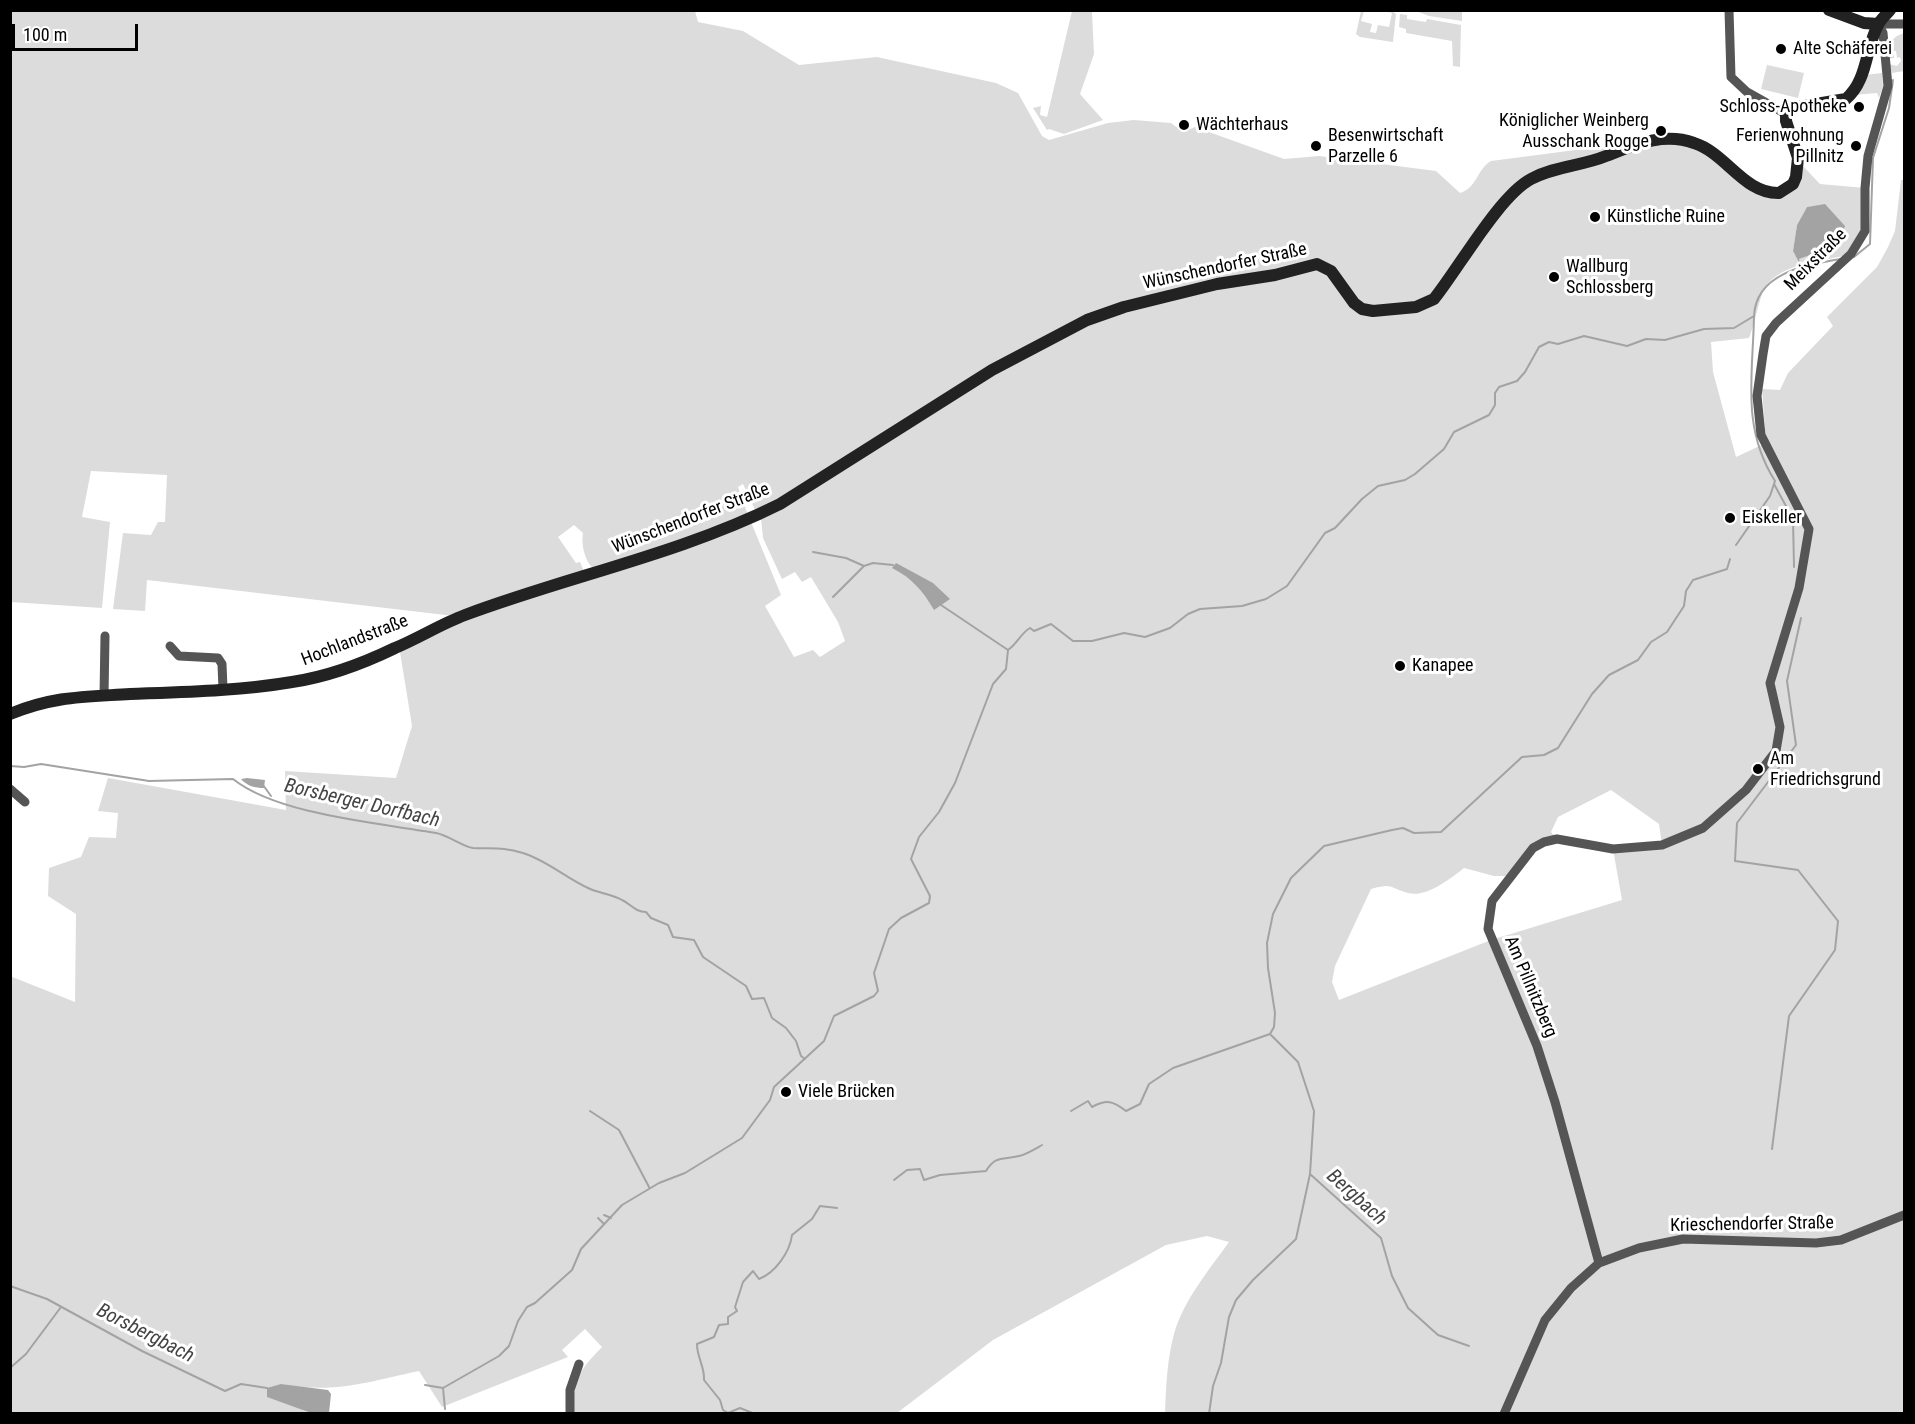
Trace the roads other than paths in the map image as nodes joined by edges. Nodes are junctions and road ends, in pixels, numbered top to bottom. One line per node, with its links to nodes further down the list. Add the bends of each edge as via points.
1 (1729, 10): 6 (street, via 1731,77 1747,92)
2 (1829, 10): 4 (street)
3 (1890, 10): 4 (street)
4 (1878, 24): 5 (street); 6 (street, via 1863,72 1846,99 1802,105); 7 (street, Meixstraße, via 1883,33 1888,86 1867,167 1866,231 1851,254 1766,336 1757,396 1761,435)
5 (1905, 24)
6 (1786, 114): 8 (street, Wünschendorfer Straße, via 1798,167 1792,184 1779,193 1757,189 1714,152 1694,142 1657,139 1550,171 1514,191 1426,304 1393,310 1362,309 1330,271 1317,264 1124,308 1079,324 992,370 753,518 590,576)
7 (1774, 464): 17 (street, Am Pillnitzberg, via 1809,529 1799,588 1770,683 1780,727 1776,751 1746,790 1703,828 1662,845 1613,849 1557,839 1544,842 1533,848 1492,901 1488,929 1537,1046)
8 (494, 605): 11 (street, Hochlandstraße, via 394,649 310,679)
9 (105, 636): 12 (street)
10 (170, 646): 11 (street, via 182,657 218,658)
11 (223, 689): 12 (street, Hochlandstraße)
12 (104, 696): 13 (street, Hochlandstraße, via 63,697)
13 (10, 714)
14 (10, 789): 15 (street)
15 (26, 802)
16 (1905, 1215): 17 (street, Krieschendorfer Straße, via 1841,1240 1816,1243 1683,1239 1639,1248)
17 (1599, 1263): 20 (street, Krieschendorfer Straße, via 1571,1288 1545,1320)
18 (579, 1364): 19 (street, via 570,1390)
19 (570, 1413)
20 (1504, 1413)

